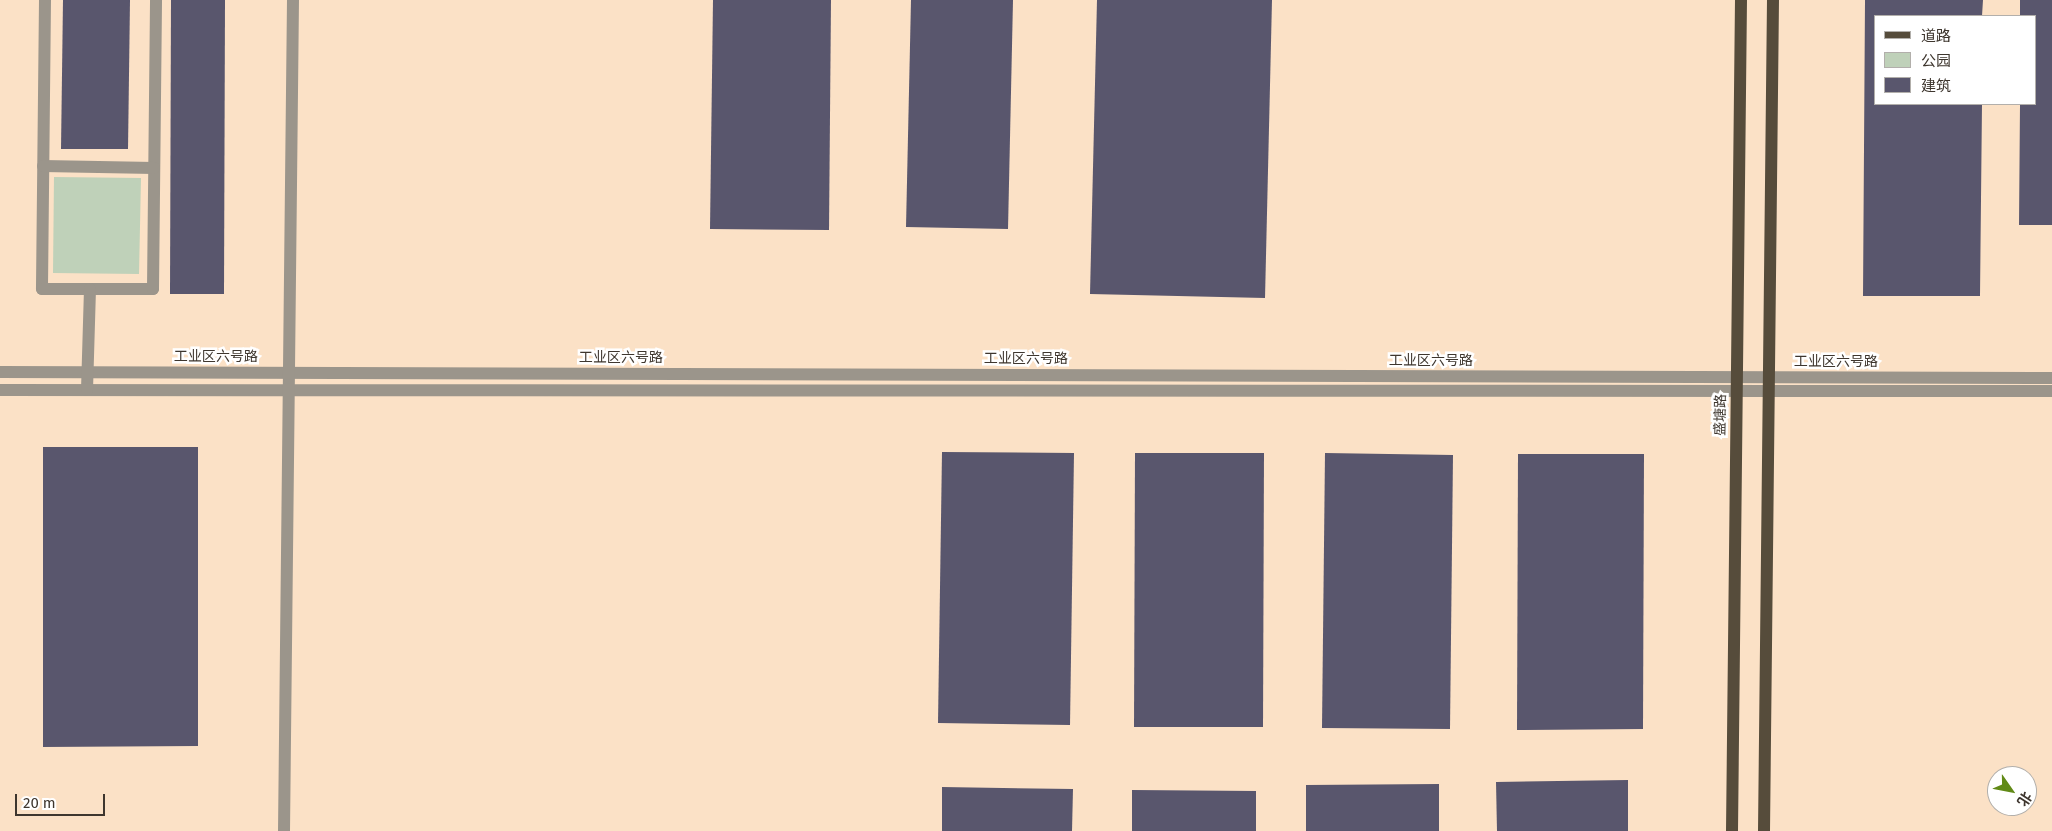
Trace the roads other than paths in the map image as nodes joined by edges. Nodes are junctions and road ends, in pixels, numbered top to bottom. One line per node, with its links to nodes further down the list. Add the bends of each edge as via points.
1 (45, 0): 6 (street)
2 (156, 0): 7 (street)
3 (293, 0): 11 (street)
4 (1741, 0): 13 (main road, 盛塘路)
5 (1773, 0): 14 (main road)
6 (43, 166): 7 (street); 8 (street, via 42,288)
7 (154, 168): 8 (street, via 153,289)
8 (90, 289): 10 (street)
9 (0, 372): 10 (street, 工业区六号路)
10 (88, 372): 11 (street, 工业区六号路); 16 (street)
11 (289, 372): 13 (street, 工业区六号路); 17 (street)
12 (2052, 378): 14 (street, 工业区六号路)
13 (1737, 384): 14 (street, 工业区六号路); 17 (street, 工业区六号路); 20 (main road, 盛塘路)
14 (1768, 384): 18 (street, 工业区六号路); 21 (main road)
15 (0, 390): 16 (street, 工业区六号路)
16 (87, 390): 17 (street, 工业区六号路)
17 (289, 391): 19 (street)
18 (2052, 391)
19 (284, 831)
20 (1732, 831)
21 (1764, 831)

